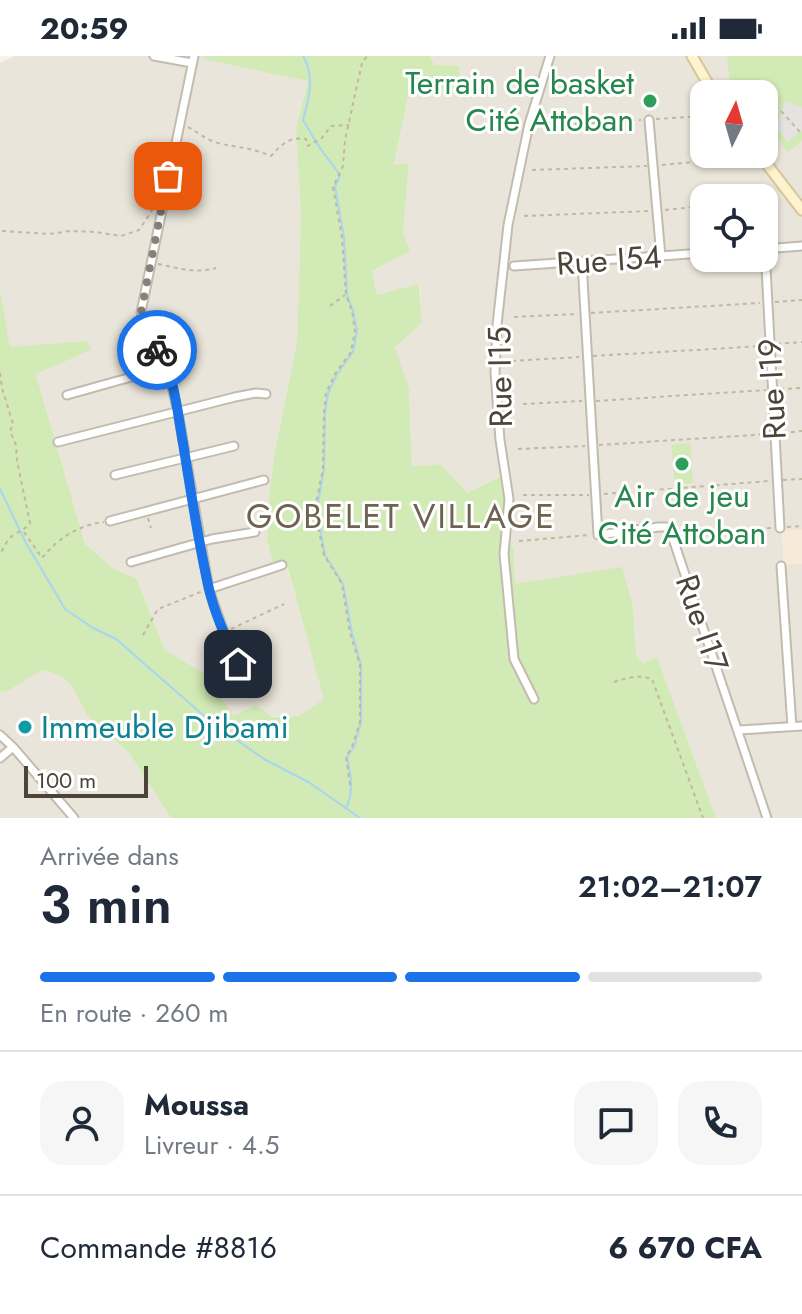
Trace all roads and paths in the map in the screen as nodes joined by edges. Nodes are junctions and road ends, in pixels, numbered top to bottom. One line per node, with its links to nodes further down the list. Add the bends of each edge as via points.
1 (154, 56): 5 (street)
2 (367, 56): 11 (path)
3 (550, 56): 87 (street, Rue I15, via 508,225 495,372 509,499 504,554 514,659)
4 (692, 56): 6 (street)
5 (193, 60): 10 (street)
6 (706, 80)
7 (778, 110): 13 (path)
8 (690, 117): 9 (path)
9 (649, 120): 12 (path); 15 (street)
10 (180, 123): 11 (path, via 205,138 271,156 283,143 306,139 308,146 331,126); 18 (street)
11 (349, 125): 33 (path, via 343,166 333,187)
12 (543, 126)
13 (800, 132)
14 (690, 162): 15 (path)
15 (652, 165): 17 (path); 21 (street)
16 (770, 168): 20 (street)
17 (532, 170)
18 (163, 202): 23 (path, via 139,230 121,236); 28 (street)
19 (690, 207): 21 (path)
20 (802, 209)
21 (656, 210): 22 (path); 27 (street)
22 (524, 216)
23 (2, 231)
24 (802, 246): 25 (street)
25 (778, 248)
26 (690, 254): 27 (street, Rue I54)
27 (661, 257): 29 (street, Rue I54)
28 (150, 262): 31 (path, via 194,271); 43 (street, via 141,312)
29 (582, 262): 30 (street, Rue I54); 37 (street)
30 (514, 266)
31 (216, 268)
32 (766, 272): 35 (street, Rue I19)
33 (346, 295): 36 (path); 94 (path, via 355,331 351,352 326,393 316,503 324,555 342,584 360,665 360,722 346,757)
34 (802, 300): 35 (path)
35 (767, 303): 37 (path); 40 (street, Rue I19)
36 (330, 306)
37 (585, 313): 38 (path); 41 (street)
38 (514, 317)
39 (802, 342): 40 (path)
40 (770, 345): 41 (path); 46 (street, Rue I19)
41 (588, 357): 42 (path); 49 (street)
42 (512, 361)
43 (167, 367): 48 (street); 51 (street)
44 (0, 373): 71 (path, via 30,523)
45 (802, 388): 46 (path)
46 (772, 390): 49 (path); 53 (street, Rue I19)
47 (266, 394): 51 (street)
48 (67, 395)
49 (591, 401): 50 (path); 55 (street)
50 (523, 404)
51 (178, 412): 54 (street); 58 (street)
52 (802, 431): 53 (path)
53 (774, 434): 55 (path); 62 (street, Rue I19)
54 (58, 442)
55 (592, 445): 57 (path); 64 (street)
56 (234, 446): 58 (street)
57 (518, 449)
58 (186, 459): 59 (street); 65 (street)
59 (115, 475)
60 (802, 479): 62 (path)
61 (264, 480): 65 (street)
62 (777, 480): 64 (path); 70 (street, Rue I19)
63 (523, 495): 64 (path)
64 (595, 495): 74 (street)
65 (192, 500): 66 (street); 76 (street)
66 (146, 512): 67 (street); 69 (path)
67 (110, 521): 71 (path, via 81,528 42,558)
68 (802, 526): 70 (path)
69 (151, 528)
70 (780, 528): 73 (path)
71 (23, 531): 77 (path, via 14,534)
72 (255, 532): 76 (street)
73 (671, 533): 74 (street, Rue I17, via 659,527); 90 (street, Rue I17)
74 (598, 535): 75 (path)
75 (519, 541)
76 (201, 542): 78 (street); 81 (street)
77 (0, 554)
78 (131, 562)
79 (282, 565): 81 (street)
80 (781, 566): 89 (street)
81 (209, 589): 83 (street); 84 (path, via 158,609)
82 (284, 604): 83 (path)
83 (224, 632): 85 (street)
84 (143, 635)
85 (238, 664)
86 (614, 682): 96 (path, via 652,679)
87 (534, 699)
88 (802, 726): 89 (street)
89 (792, 727): 90 (street)
90 (739, 730): 97 (street, Rue I17)
91 (0, 735): 92 (street)
92 (13, 747): 93 (street); 95 (street)
93 (0, 758)
94 (350, 785)
95 (74, 818)
96 (703, 818)
97 (767, 818)

